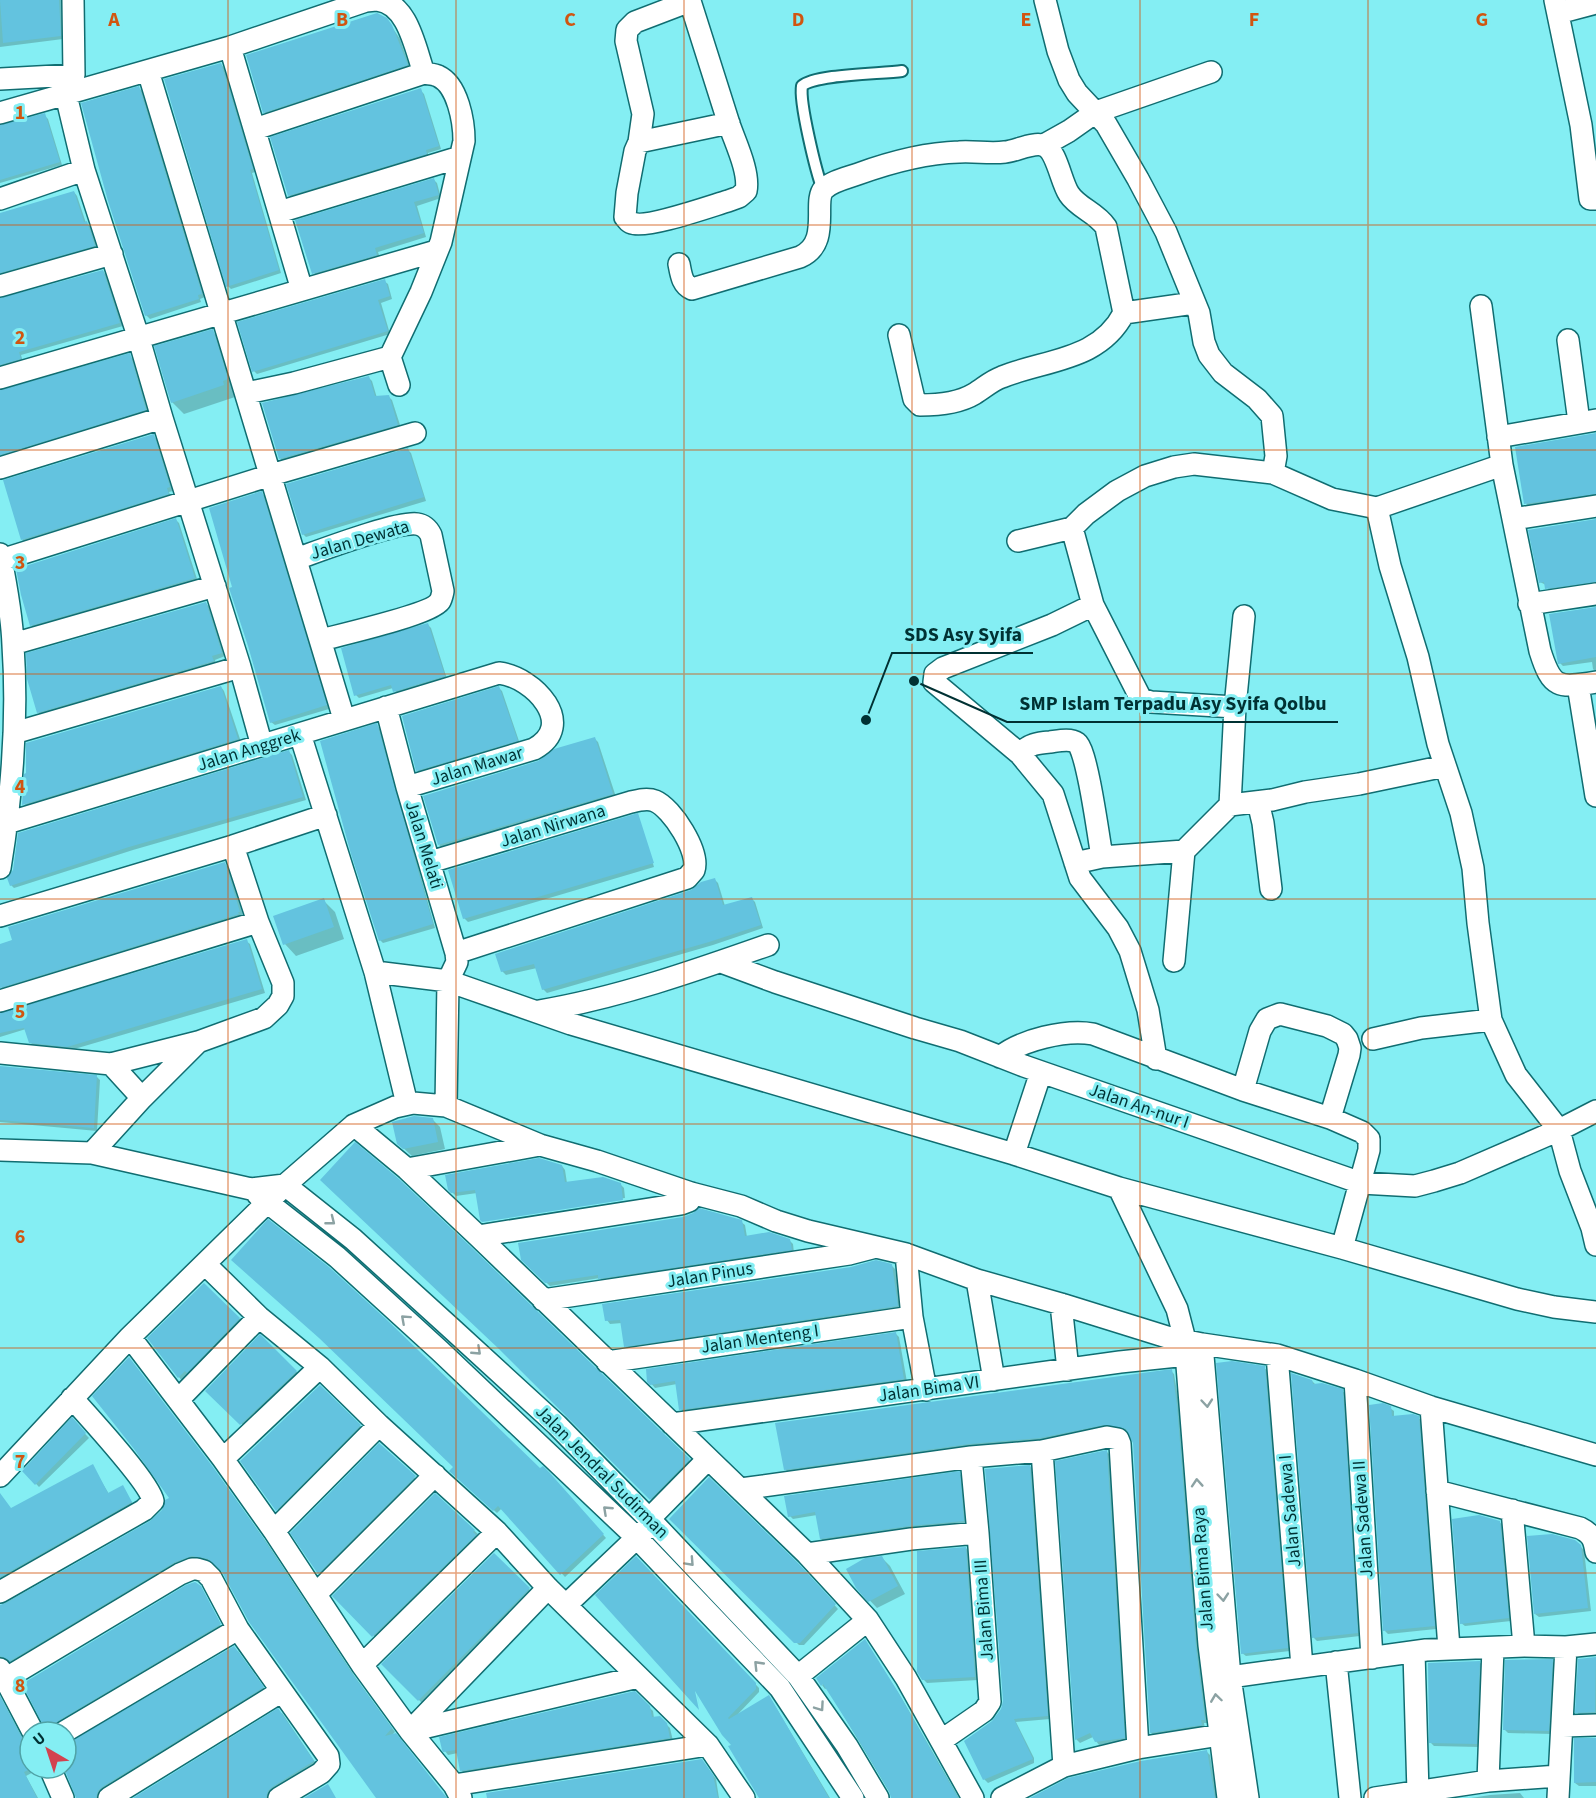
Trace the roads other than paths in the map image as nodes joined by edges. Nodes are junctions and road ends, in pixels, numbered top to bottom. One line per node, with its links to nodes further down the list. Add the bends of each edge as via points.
1 (73, 0): 12 (street, via 74,75)
2 (377, 0): 7 (street); 11 (street, via 399,10)
3 (690, 0): 16 (street); 18 (street, via 635,22 627,30 627,48 643,114)
4 (1045, 0): 14 (street, via 1069,80)
5 (1596, 3): 6 (street)
6 (1557, 6): 23 (street, via 1581,125 1590,199)
7 (230, 47): 8 (street); 17 (street)
8 (148, 71): 13 (street); 34 (street)
9 (902, 71): 22 (lane, via 823,79 802,86 804,111)
10 (1211, 72): 14 (street)
11 (424, 73): 17 (street); 20 (street, via 440,76 459,105 464,133)
12 (0, 79)
13 (66, 95): 15 (street); 21 (street)
14 (1096, 112): 19 (street); 31 (street, via 1153,207)
15 (0, 113)
16 (729, 123): 18 (street); 18 (street, via 746,176 744,194 643,224 631,223 625,212)
17 (255, 129): 25 (street)
18 (639, 142)
19 (1044, 145): 22 (street, via 1000,153 942,153 905,159); 33 (street, via 1052,153 1072,198 1098,215 1106,226)
20 (460, 157): 25 (street); 26 (street, via 446,227)
21 (84, 170): 24 (street); 27 (street)
22 (823, 189): 28 (street, via 818,232 812,249 804,255 692,289 682,279)
23 (1596, 198)
24 (0, 199)
25 (279, 212): 30 (street)
26 (436, 251): 30 (street); 38 (street)
27 (112, 254): 29 (street); 36 (street)
28 (679, 264)
29 (0, 286)
30 (302, 290): 34 (street)
31 (1194, 303): 33 (street); 48 (street, via 1204,342 1215,365 1272,416 1276,456)
32 (1480, 306): 45 (street)
33 (1124, 313): 35 (street, via 1108,338 1088,349 1004,376 968,397 933,404 921,405 914,399)
34 (221, 315): 36 (street); 41 (street)
35 (899, 335)
36 (139, 339): 39 (street); 42 (street)
37 (1568, 340): 43 (street)
38 (390, 357): 40 (street); 41 (street)
39 (0, 378)
40 (399, 385)
41 (247, 393): 49 (street)
42 (162, 418): 47 (street); 50 (street)
43 (1587, 421): 45 (street)
44 (415, 433): 49 (street)
45 (1498, 437): 46 (street)
46 (1503, 465): 52 (street); 53 (street)
47 (0, 468)
48 (1273, 473): 52 (street, via 1332,499); 54 (street, via 1194,464 1174,466 1117,491)
49 (271, 475): 50 (street); 57 (street)
50 (188, 501): 56 (street); 58 (street)
51 (1596, 506): 53 (street)
52 (1377, 508): 75 (street)
53 (1513, 519): 60 (street)
54 (1072, 528): 55 (street); 61 (street)
55 (1018, 541)
56 (1, 557): 64 (street)
57 (296, 559): 63 (street); 63 (street, Jalan Dewata, via 398,526 424,527 431,535 443,591 441,600 416,614)
58 (215, 586): 64 (street); 65 (street)
59 (1596, 594): 60 (street)
60 (1529, 604): 67 (street, via 1550,676 1560,684)
61 (1093, 605): 69 (street, via 1141,699); 74 (street, via 943,668 933,678 937,686)
62 (1244, 616): 69 (street)
63 (321, 640): 70 (street)
64 (14, 644): 71 (street)
65 (240, 667): 71 (street); 73 (street)
66 (490, 675): 68 (street, Jalan Anggrek); 77 (street, Jalan Mawar, via 508,674 520,680 548,705 552,726 542,745)
67 (1587, 683): 76 (street, via 1585,720)
68 (386, 707): 70 (street, Jalan Anggrek); 77 (street, Jalan Melati)
69 (1235, 707): 80 (street)
70 (344, 719): 72 (street, Jalan Anggrek)
71 (14, 733): 82 (street)
72 (300, 734): 73 (street, Jalan Anggrek); 81 (street)
73 (262, 746): 82 (street, Jalan Anggrek)
74 (1020, 754): 85 (street, via 1035,744 1069,740 1080,745); 87 (street, via 1056,800)
75 (1445, 766): 79 (street); 100 (street, via 1459,805 1473,868)
76 (1593, 767): 78 (street)
77 (407, 787): 86 (street, Jalan Melati)
78 (1596, 796)
79 (1258, 802): 80 (street); 89 (street)
80 (1230, 805): 84 (street)
81 (326, 815): 83 (street); 96 (street)
82 (7, 823): 88 (street)
83 (233, 846): 90 (street); 91 (street)
84 (1184, 851): 85 (street); 94 (street)
85 (1102, 857): 87 (street)
86 (430, 862): 93 (street, Jalan Melati); 93 (street, Jalan Nirwana, via 640,800 658,802 672,814 692,849 694,870 687,878)
87 (1075, 863): 105 (street, via 1080,878 1130,951 1148,1010)
88 (0, 868)
89 (1270, 889)
90 (0, 916)
91 (258, 922): 98 (street); 102 (street, via 283,983 279,1005 264,1018)
92 (768, 945): 95 (street)
93 (456, 953): 97 (street)
94 (1174, 961)
95 (721, 962): 99 (street); 104 (street, Jalan An-nur I)
96 (375, 972): 97 (street); 110 (street)
97 (448, 981): 99 (street); 111 (street)
98 (0, 1002)
99 (536, 1012): 119 (street)
100 (1491, 1020): 101 (street, via 1421,1028); 115 (street, via 1516,1075)
101 (1372, 1039)
102 (198, 1042): 106 (street); 109 (street)
103 (0, 1053): 106 (street)
104 (1000, 1057): 105 (street, via 1022,1044 1084,1032); 107 (street, Jalan An-nur I)
105 (1156, 1059): 108 (street)
106 (111, 1064): 109 (street)
107 (1041, 1072): 119 (street); 121 (street, Jalan An-nur I)
108 (1243, 1090): 113 (street); 113 (street, via 1260,1031 1267,1020 1280,1014 1327,1026 1343,1034 1350,1048)
109 (142, 1098): 118 (street)
110 (406, 1104): 111 (street); 114 (street)
111 (446, 1106): 116 (street)
112 (1596, 1111): 115 (street, Jalan An-nur I)
113 (1330, 1119): 121 (street, via 1362,1132 1369,1139)
114 (354, 1125): 120 (street); 122 (street)
115 (1558, 1130): 121 (street, Jalan An-nur I, via 1434,1181 1415,1186); 128 (street)
116 (540, 1145): 120 (street); 125 (street)
117 (0, 1150): 118 (street)
118 (92, 1153): 124 (street)
119 (1014, 1154): 123 (street)
120 (407, 1169): 127 (street)
121 (1361, 1183): 130 (street)
122 (285, 1185): 124 (street); 126 (street); 153 (street, Jalan Jendral Sudirman, one-way to 153, via 353,1239)
123 (1119, 1188): 130 (street); 140 (street)
124 (251, 1189): 126 (street, Jalan Jendral Sudirman)
125 (692, 1193): 127 (street, via 689,1201 681,1204); 129 (street, via 808,1231)
126 (267, 1203): 132 (street); 154 (street, Jalan Jendral Sudirman, one-way to 126, via 337,1257)
127 (478, 1236): 134 (street)
128 (1596, 1245)
129 (875, 1246): 131 (street); 134 (street, Jalan Pinus, via 849,1254)
130 (1342, 1248): 136 (street, via 1517,1299)
131 (906, 1254): 133 (street); 138 (street)
132 (205, 1264): 137 (street); 139 (street)
133 (977, 1280): 135 (street); 145 (street)
134 (543, 1300): 142 (street)
135 (1061, 1304): 140 (street); 144 (street)
136 (1596, 1312)
137 (259, 1317): 143 (street); 149 (street)
138 (912, 1317): 142 (street, Jalan Menteng I); 147 (street)
139 (130, 1337): 148 (street); 149 (street)
140 (1191, 1346): 141 (street); 144 (street, Jalan Bima VI); 191 (street, Jalan Bima Raya, one-way to 191); 198 (street, Jalan Bima Raya, one-way to 140, via 1209,1645)
141 (1277, 1355): 146 (street); 187 (street, Jalan Sadewa I)
142 (607, 1362): 151 (street)
143 (320, 1367): 152 (street); 158 (street)
144 (1068, 1370): 145 (street, Jalan Bima VI)
145 (994, 1380): 147 (street, Jalan Bima VI)
146 (1355, 1380): 150 (street); 184 (street, Jalan Sadewa II)
147 (926, 1390): 151 (street, Jalan Bima VI)
148 (72, 1398): 161 (street); 173 (street, via 141,1480 153,1501 144,1510)
149 (179, 1399): 158 (street)
150 (1431, 1407): 156 (street); 163 (street)
151 (672, 1424): 159 (street)
152 (378, 1425): 160 (street); 166 (street)
153 (557, 1425): 154 (street); 165 (street, Jalan Jendral Sudirman)
154 (539, 1446): 169 (street, Jalan Jendral Sudirman, one-way to 154)
155 (1042, 1451): 157 (street); 201 (street, via 1107,1437 1120,1442); 202 (street)
156 (1596, 1455)
157 (971, 1457): 162 (street); 168 (street, Jalan Bima III)
158 (223, 1459): 166 (street)
159 (708, 1459): 162 (street); 165 (street)
160 (435, 1475): 167 (street); 174 (street)
161 (0, 1476)
162 (741, 1490): 171 (street)
163 (1437, 1491): 164 (street); 181 (street)
164 (1512, 1510): 170 (street, via 1580,1528 1590,1534); 179 (street)
165 (651, 1521): 169 (street); 189 (street, Jalan Jendral Sudirman, one-way to 189)
166 (274, 1531): 174 (street)
167 (497, 1532): 172 (street); 186 (street)
168 (978, 1533): 171 (street); 199 (street, Jalan Bima III, via 990,1702 984,1711)
169 (636, 1538): 175 (street); 212 (street, Jalan Jendral Sudirman, one-way to 169, via 780,1688)
170 (1595, 1544)
171 (807, 1554): 176 (street)
172 (549, 1588): 175 (street); 197 (street)
173 (0, 1592)
174 (316, 1594): 186 (street)
175 (566, 1605): 190 (street)
176 (868, 1620): 189 (street); 199 (street)
177 (238, 1629): 188 (street, via 211,1578 204,1571 192,1569); 192 (street); 194 (street)
178 (1596, 1644): 180 (street)
179 (1524, 1646): 180 (street); 182 (street)
180 (1566, 1647): 196 (street)
181 (1449, 1648): 182 (street); 183 (street)
182 (1493, 1648): 205 (street)
183 (1413, 1652): 184 (street); 207 (street)
184 (1372, 1658): 185 (street)
185 (1336, 1662): 187 (street); 218 (street)
186 (362, 1665): 197 (street)
187 (1302, 1666): 191 (street)
188 (3, 1674): 193 (street)
189 (798, 1676): 213 (street, Jalan Jendral Sudirman, one-way to 213)
190 (638, 1677): 197 (street); 200 (street)
191 (1230, 1677): 198 (street, Jalan Bima Raya)
192 (282, 1691): 209 (street); 210 (street, via 326,1751 329,1764)
193 (27, 1720)
194 (78, 1724)
195 (1596, 1725): 196 (street)
196 (1563, 1726): 203 (street)
197 (410, 1731): 206 (street)
198 (1230, 1733): 201 (street); 216 (street, Jalan Bima Raya); 217 (street, Jalan Bima Raya)
199 (942, 1740): 214 (street)
200 (708, 1745): 206 (street); 211 (street)
201 (1138, 1748): 202 (street)
202 (1064, 1766): 215 (street)
203 (1558, 1776): 205 (street); 220 (street)
204 (55, 1780): 208 (street)
205 (1488, 1781): 207 (street)
206 (458, 1791)
207 (1418, 1793): 219 (street)
208 (63, 1798)
209 (109, 1798)
210 (279, 1798)
211 (744, 1798)
212 (853, 1798)
213 (878, 1798)
214 (973, 1798)
215 (1002, 1798)
216 (1228, 1798)
217 (1248, 1798)
218 (1350, 1798)
219 (1375, 1798)
220 (1558, 1798)

